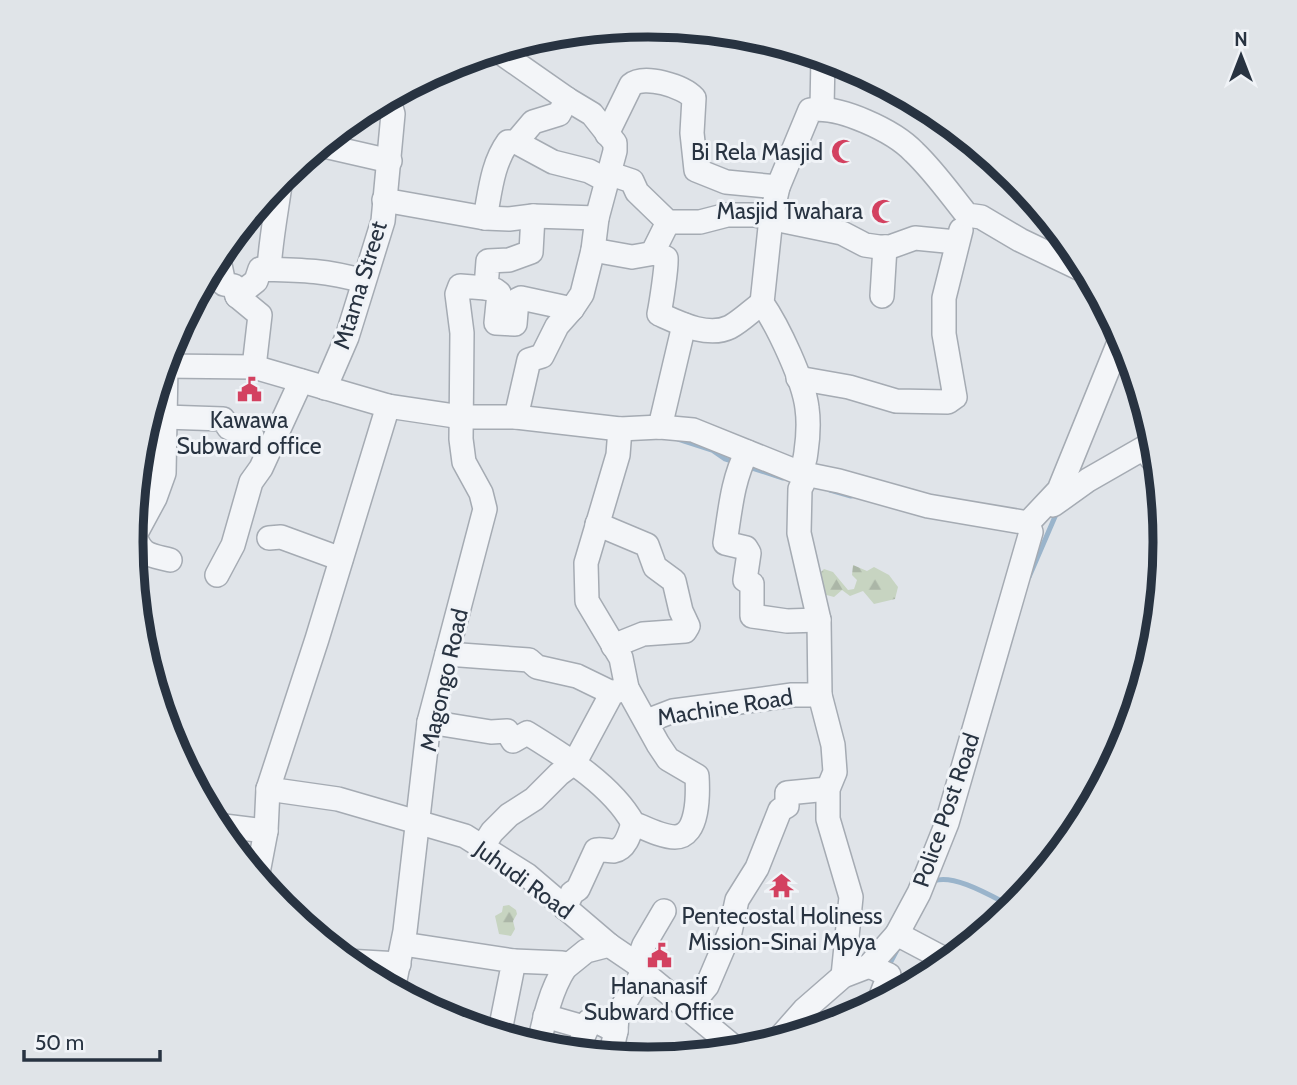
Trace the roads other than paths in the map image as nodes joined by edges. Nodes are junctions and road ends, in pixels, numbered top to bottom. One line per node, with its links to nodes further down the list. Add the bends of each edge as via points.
1 (507, 57): 3 (street)
2 (823, 68): 5 (street)
3 (567, 99): 6 (street, via 592,114); 7 (street, via 559,114 533,122)
4 (391, 108): 9 (street, Mtama Street)
5 (822, 108): 11 (street, via 810,110); 14 (street, via 858,118 913,150)
6 (607, 134): 10 (street, via 615,143); 11 (street, via 631,85 647,79 694,98 696,170 726,181)
7 (516, 142): 10 (street, via 554,162); 16 (street, via 508,142 497,162)
8 (333, 148): 9 (street)
9 (390, 161): 13 (street, Mtama Street)
10 (607, 176): 17 (street); 19 (street, via 632,181)
11 (778, 187): 18 (street)
12 (278, 199): 25 (street)
13 (384, 200): 16 (street); 27 (street, Mtama Street, via 383,220)
14 (967, 215): 20 (street); 24 (street, via 981,217)
15 (533, 216): 16 (street); 17 (street); 28 (street, via 531,252 488,261)
16 (485, 218)
17 (597, 218): 22 (street)
18 (771, 218): 19 (street, via 727,215 699,222); 21 (street); 31 (street)
19 (668, 222): 23 (street)
20 (956, 242): 21 (street, via 915,238); 37 (street, via 944,298 944,334 956,397 948,402 896,401)
21 (885, 247): 30 (street)
22 (593, 250): 23 (street, via 632,257); 32 (street, via 582,294)
23 (654, 253): 33 (street, via 666,258 667,264 659,314)
24 (1070, 264)
25 (269, 269): 27 (street, via 298,268); 29 (street, via 259,269 256,281)
26 (220, 274): 29 (street, via 224,284 234,286)
27 (363, 281): 39 (street, Mtama Street, via 347,337)
28 (486, 288): 32 (street, via 499,293 496,323 515,324 521,298); 41 (street, Magongo Road, via 460,286 457,294)
29 (237, 296): 36 (street, via 260,315)
30 (882, 296)
31 (762, 303): 33 (street, via 728,328 714,331); 37 (street)
32 (572, 309): 42 (street, via 542,356 529,360)
33 (684, 325): 44 (street)
34 (1116, 349): 51 (street, via 1059,490)
35 (175, 366): 36 (street)
36 (254, 367): 38 (street)
37 (798, 378): 49 (street, via 807,408 806,455)
38 (300, 381): 39 (street); 57 (street, via 251,482 233,545)
39 (325, 388): 40 (street)
40 (387, 406): 41 (street); 55 (street)
41 (462, 416): 42 (street); 60 (street, Magongo Road, via 464,462 485,509)
42 (516, 417): 45 (street)
43 (158, 425): 46 (street, via 223,419 229,428); 50 (street, via 164,473)
44 (660, 427): 45 (street); 48 (street, via 693,430)
45 (620, 429): 52 (street, Machine Road, via 618,455)
46 (252, 436)
47 (1146, 448): 51 (street)
48 (747, 452): 49 (street); 58 (street, via 735,485 725,543 749,553 745,580 752,584 752,615)
49 (800, 473): 51 (street, via 928,506); 58 (street, via 799,533)
50 (144, 516)
51 (1028, 523): 76 (street, Police Post Road, via 1031,532 947,823 919,894)
52 (597, 524): 59 (street, Machine Road, via 586,563 587,601); 59 (street, via 647,545 655,567 674,581 688,626 685,631 643,634)
53 (269, 538): 55 (street, via 281,537)
54 (143, 551): 56 (street)
55 (341, 559): 66 (street)
56 (170, 560)
57 (217, 575)
58 (819, 620): 62 (street)
59 (613, 646): 61 (street, Machine Road, via 621,657)
60 (447, 654): 61 (street, via 529,660 537,667); 64 (street, Magongo Road)
61 (620, 691): 63 (street, Machine Road); 65 (street)
62 (820, 695): 63 (street, Machine Road, via 673,711); 67 (street, via 833,745 835,772)
63 (647, 721): 69 (street, via 668,759 697,776 698,797 691,830 683,836)
64 (429, 722): 65 (street, via 507,731 513,741 527,733); 68 (street, Magongo Road)
65 (575, 762): 69 (street); 72 (street, via 509,816)
66 (268, 789): 68 (street, Juhudi Road, via 338,799); 71 (street)
67 (828, 789): 85 (street, via 828,819 851,897); 88 (street, via 787,793 787,806 780,810 757,868 737,900 730,932 707,986)
68 (419, 823): 72 (street, Juhudi Road); 78 (street, Magongo Road)
69 (633, 823): 74 (street, via 620,848 596,850)
70 (231, 827): 71 (street)
71 (266, 831): 73 (street)
72 (483, 846): 74 (street, Juhudi Road)
73 (259, 865)
74 (565, 908): 77 (street, Juhudi Road)
75 (664, 911): 84 (street, via 644,945)
76 (897, 934): 79 (street); 82 (street, Police Post Road)
77 (609, 945): 83 (street, via 586,951); 84 (street, Juhudi Road)
78 (401, 954): 80 (street); 81 (street); 86 (street, Magongo Road)
79 (939, 956)
80 (362, 959)
81 (514, 961): 83 (street, via 562,963); 90 (street)
82 (869, 966): 85 (street, Police Post Road); 87 (street, via 889,975)
83 (565, 968): 89 (street)
84 (640, 968): 88 (street, Juhudi Road); 93 (street, via 617,1016)
85 (843, 976): 92 (street, Police Post Road)
86 (395, 980)
87 (883, 990)
88 (688, 1009): 95 (street, Juhudi Road)
89 (545, 1016): 91 (street); 94 (street)
90 (501, 1026)
91 (587, 1028): 93 (street, via 594,1020); 96 (street)
92 (788, 1028)
93 (617, 1031): 97 (street)
94 (540, 1037)
95 (728, 1042)
96 (580, 1044)
97 (613, 1047)

